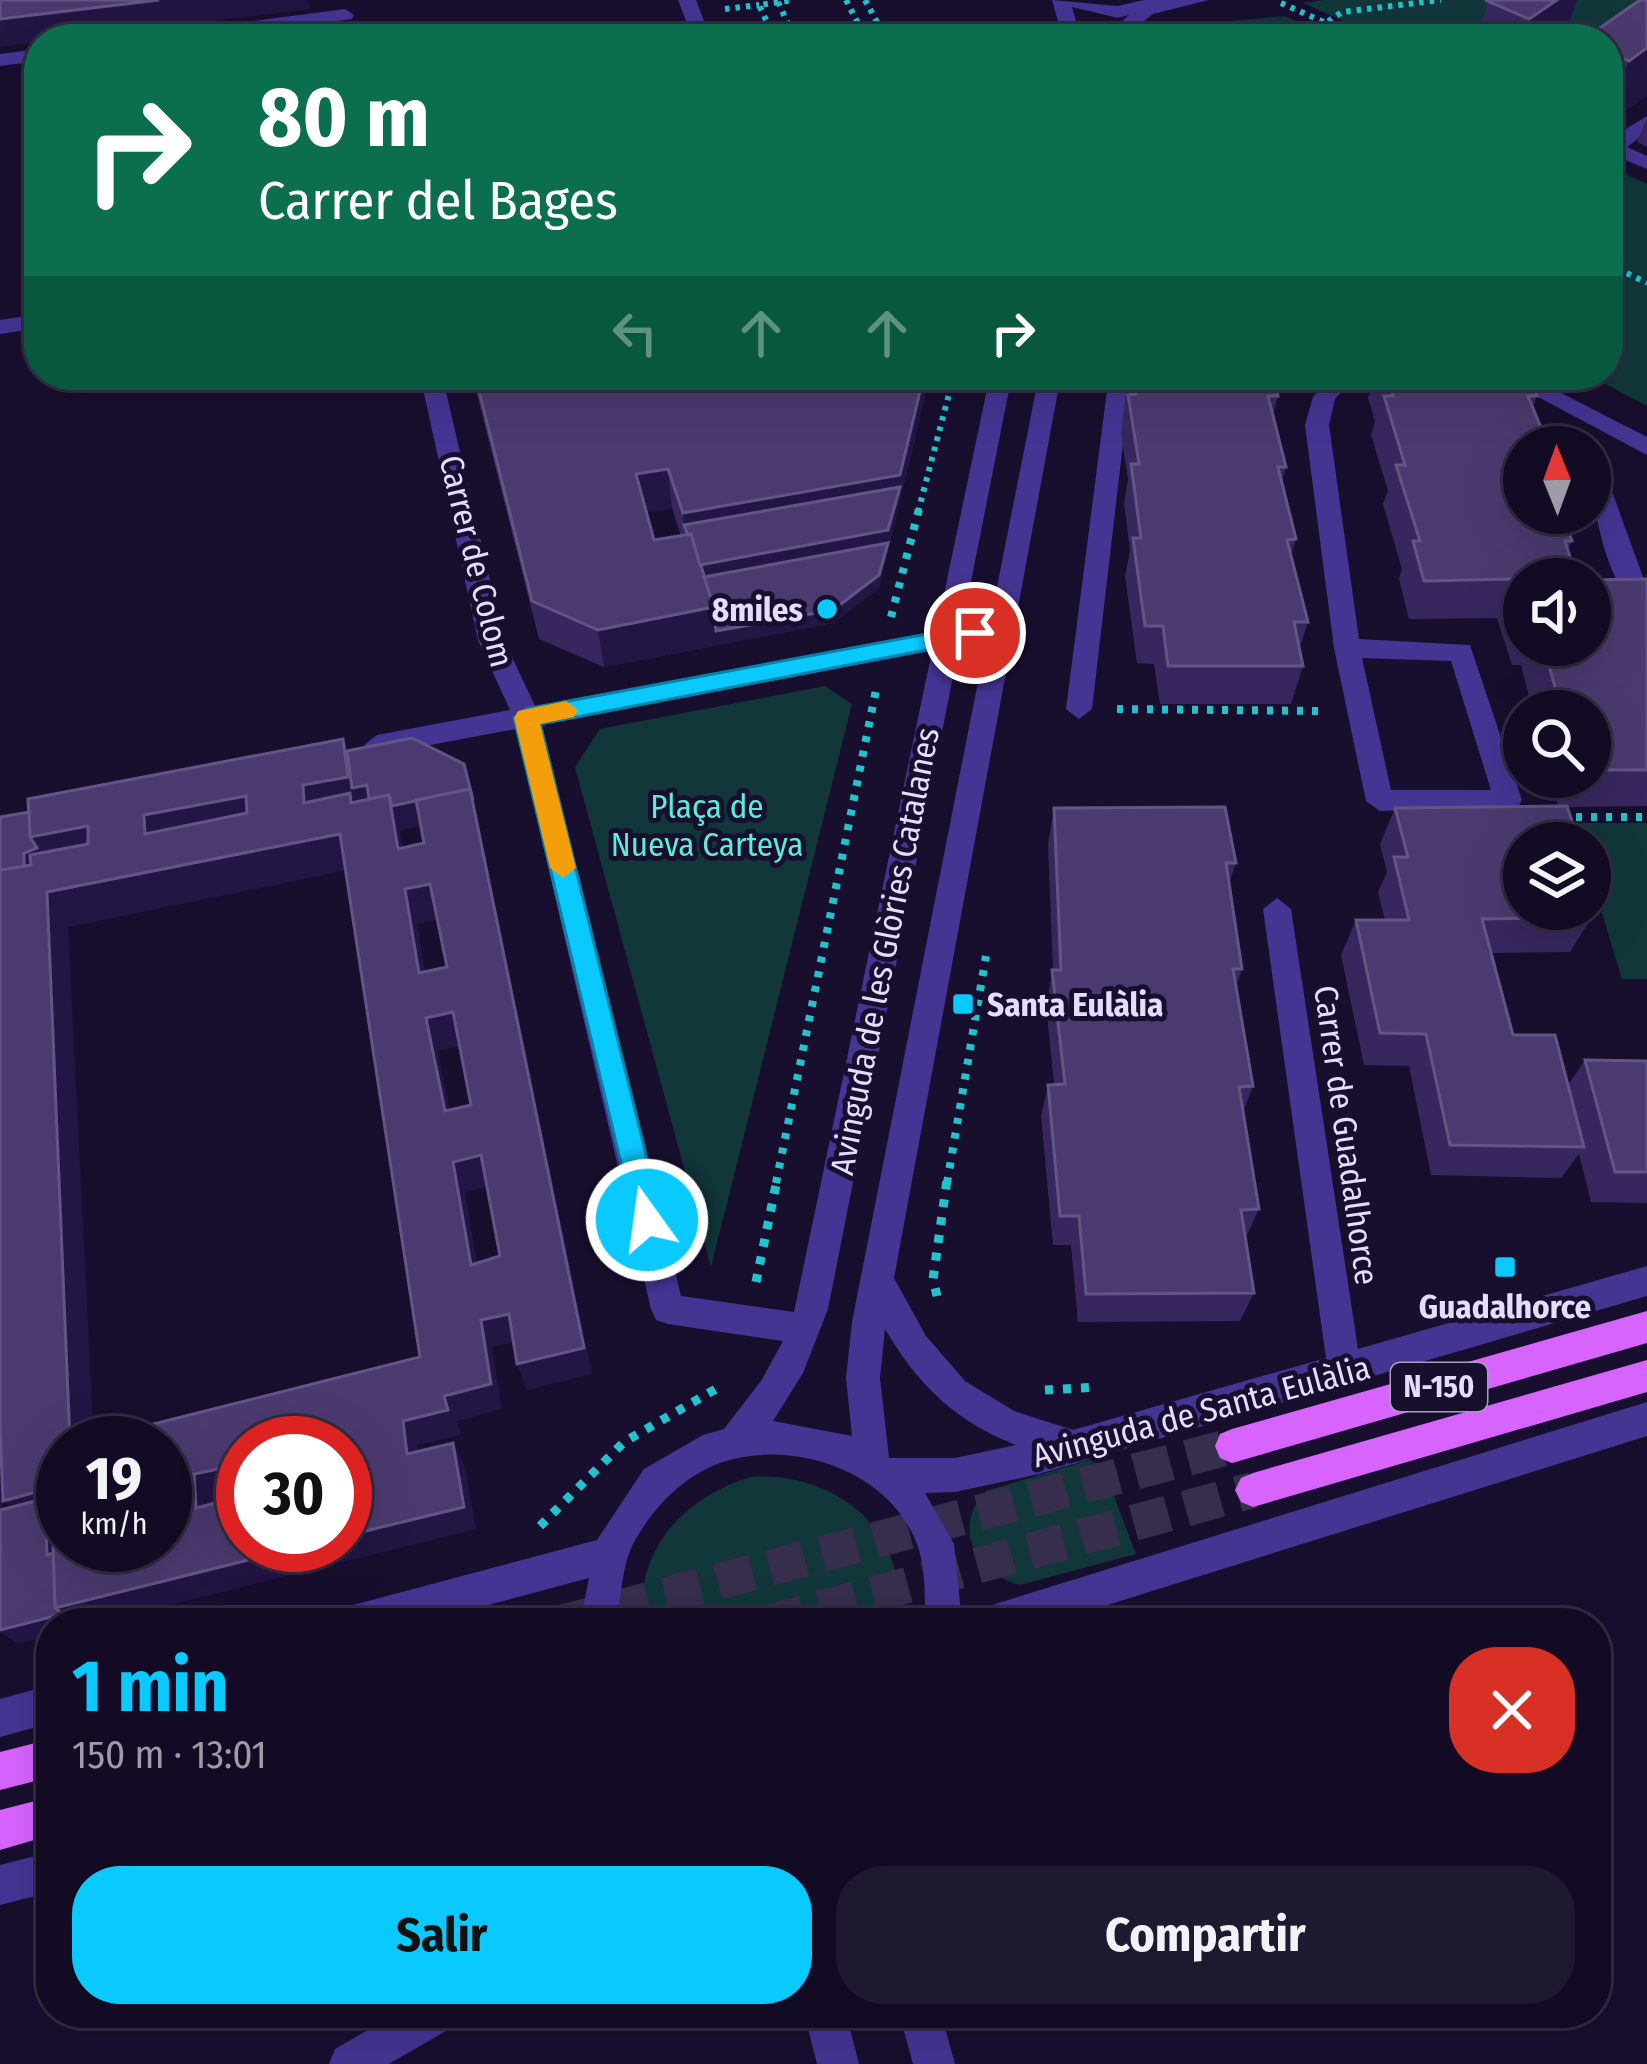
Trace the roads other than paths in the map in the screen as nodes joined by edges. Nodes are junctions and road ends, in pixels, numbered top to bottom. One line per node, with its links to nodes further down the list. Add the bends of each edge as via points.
1 (1064, 0): 5 (street, via 1093,10)
2 (1166, 0): 5 (street)
3 (1200, 0): 5 (street)
4 (343, 8): 6 (street)
5 (1147, 9): 7 (street)
6 (250, 24)
7 (1129, 24)
8 (434, 390): 23 (street, Carrer de Colom, via 491,640)
9 (998, 390): 20 (street, Avinguda de les Glòries Catalanes)
10 (1047, 390): 19 (street, Avinguda de les Glòries Catalanes)
11 (1118, 390): 22 (street)
12 (1331, 390): 21 (street, via 1317,425)
13 (1537, 390): 14 (street)
14 (1586, 416): 15 (street); 16 (street)
15 (1585, 426)
16 (1647, 447)
17 (1611, 525): 18 (street, via 1634,591)
18 (1647, 602)
19 (1003, 629): 20 (street); 27 (street, Avinguda de les Glòries Catalanes)
20 (947, 638): 23 (street); 29 (street, Avinguda de les Glòries Catalanes)
21 (1347, 648): 21 (street, via 1380,801 1508,800 1461,652)
22 (1079, 709)
23 (526, 718): 24 (street); 29 (street, Carrer de Colom, via 668,1309)
24 (349, 751)
25 (1277, 909): 30 (street, Carrer de Guadalhorce)
26 (1647, 1281): 30 (street, Avinguda de Santa Eulàlia)
27 (880, 1284): 34 (street, via 913,1348 953,1394 1011,1428); 36 (street, Avinguda de les Glòries Catalanes, via 863,1378)
28 (1647, 1327): 35 (main road, N-150)
29 (806, 1329): 33 (street, Avinguda de les Glòries Catalanes, via 772,1399)
30 (1345, 1372): 34 (street, Avinguda de Santa Eulàlia)
31 (1647, 1376): 37 (main road, N-150)
32 (1647, 1419): 42 (street)
33 (738, 1437): 36 (street, via 802,1436); 38 (street, via 658,1478)
34 (1073, 1446): 36 (street, Avinguda de Santa Eulàlia, via 956,1475)
35 (1232, 1446)
36 (880, 1471): 41 (street, via 930,1535)
37 (1253, 1490)
38 (607, 1555): 39 (street); 40 (street)
39 (409, 1608)
40 (600, 1608)
41 (943, 1608)
42 (1040, 1608)
43 (36, 1708): 44 (street)
44 (0, 1718)
45 (36, 1762): 46 (main road)
46 (0, 1772)
47 (36, 1820): 48 (main road)
48 (0, 1830)
49 (36, 1877): 50 (street)
50 (0, 1885)
51 (411, 2028): 54 (street)
52 (829, 2028): 55 (street)
53 (924, 2028): 56 (street)
54 (350, 2064)
55 (838, 2064)
56 (934, 2064)

